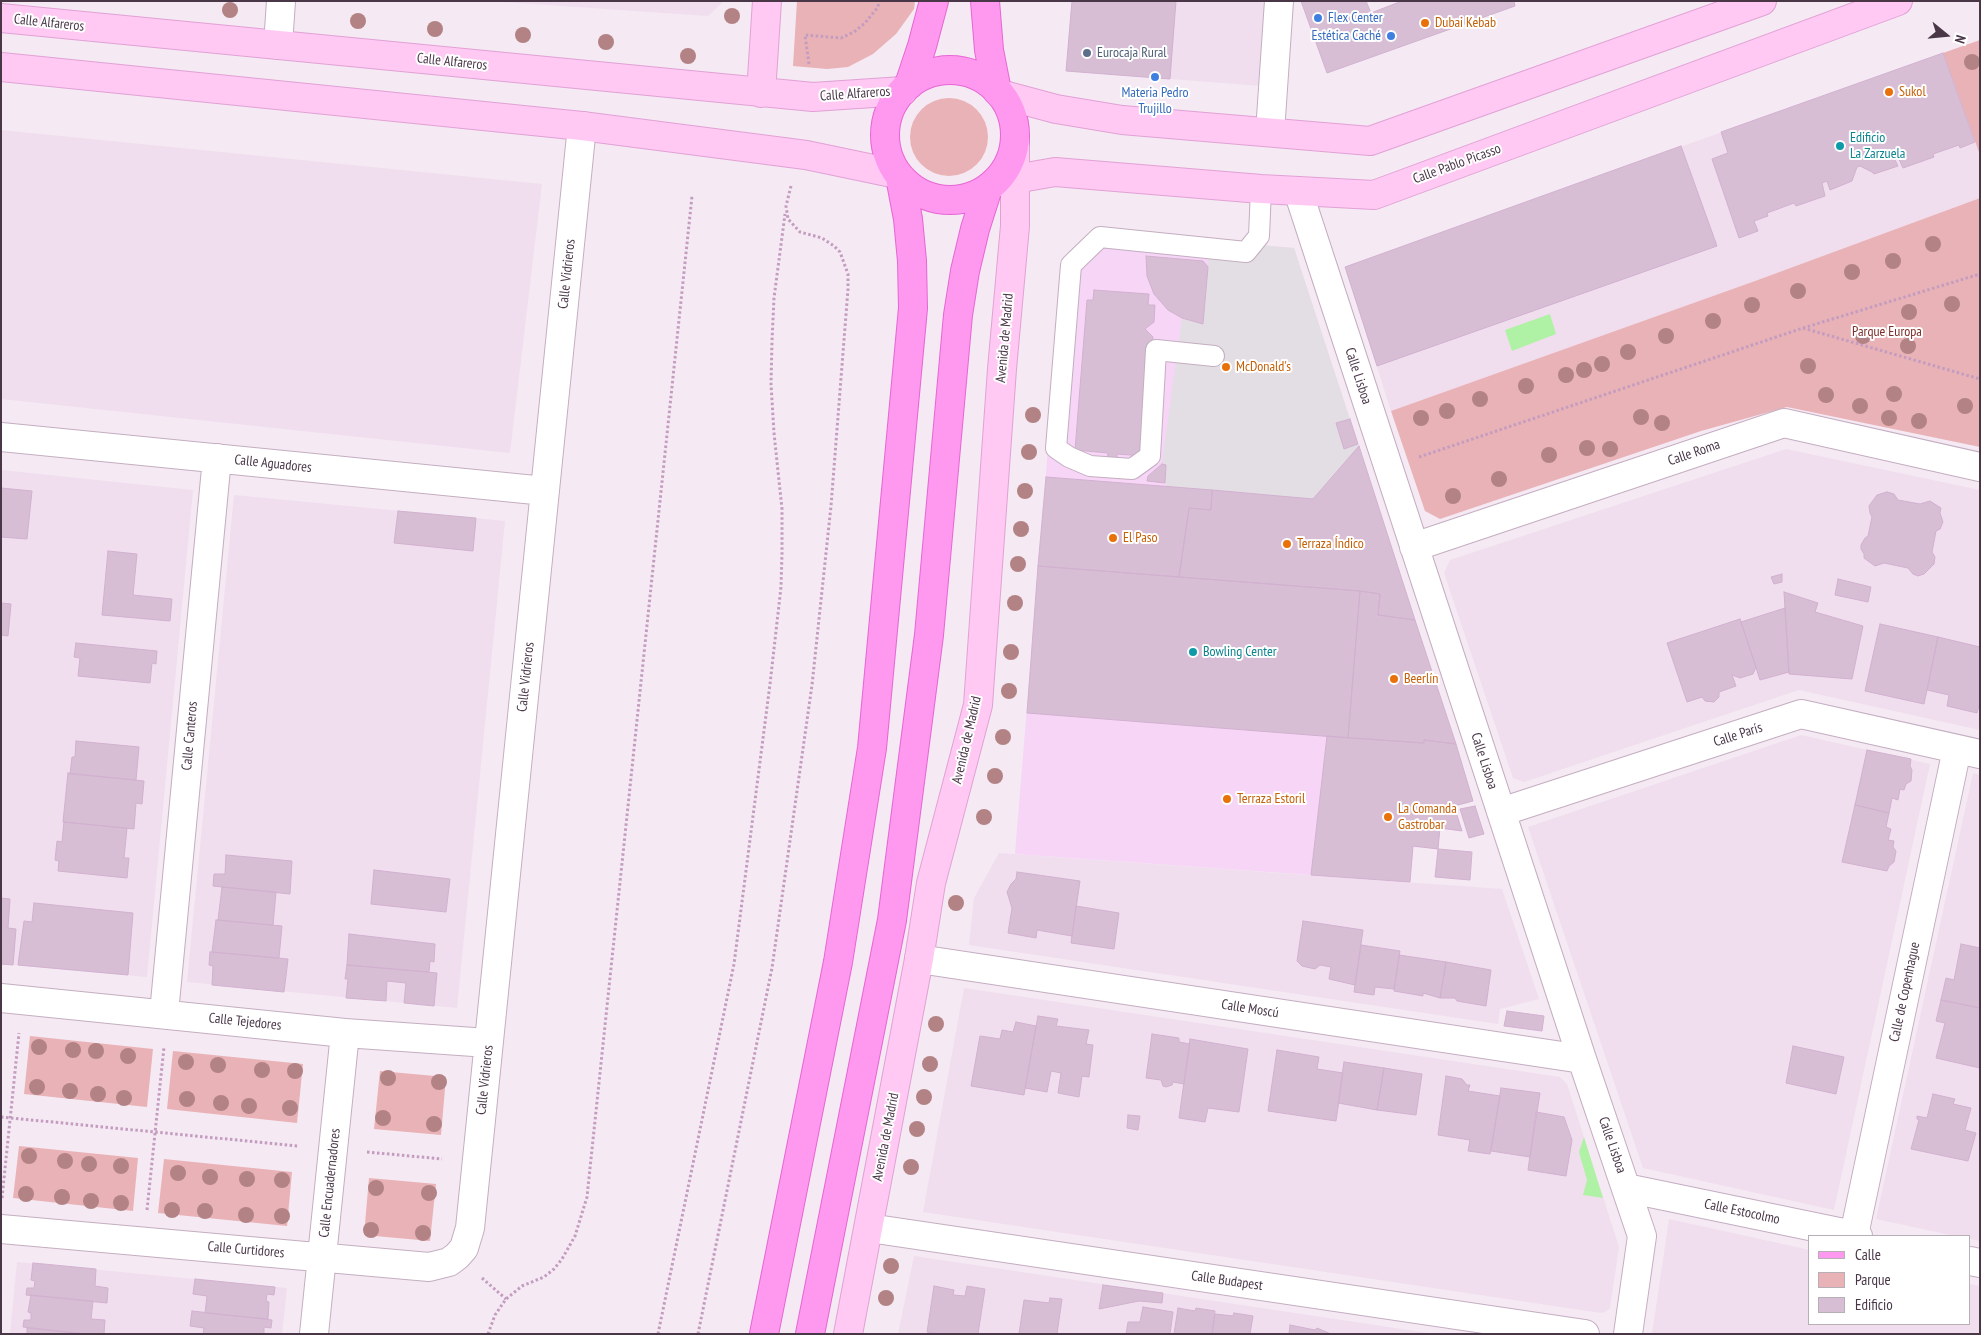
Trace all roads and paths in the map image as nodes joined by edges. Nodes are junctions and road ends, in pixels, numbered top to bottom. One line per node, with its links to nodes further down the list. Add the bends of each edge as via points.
1 (281, 1): 9 (street)
2 (767, 1): 13 (street)
3 (934, 1): 11 (main road)
4 (986, 1): 12 (main road, via 989,50)
5 (1279, 1): 15 (street)
6 (1761, 1): 15 (street, via 1370,141)
7 (1898, 1): 20 (street, Calle Pablo Picasso, via 1374,195)
8 (1, 18): 9 (street, Calle Alfareros)
9 (278, 45): 13 (street, Calle Alfareros)
10 (1, 67): 14 (street)
11 (906, 88): 12 (main road, via 930,73 954,70 978,76); 13 (street, Calle Alfareros, via 813,97); 17 (main road, via 890,111 885,129 888,157)
12 (998, 92): 15 (street, via 1056,109 1122,120); 18 (main road, via 1010,112 1015,137 1009,162)
13 (761, 93)
14 (582, 126): 16 (street); 31 (street, Calle Vidrieros)
15 (1270, 132)
16 (806, 155): 17 (street); 22 (path, via 789,191)
17 (898, 175): 18 (main road, via 914,190 936,199 961,200); 64 (main road, via 908,219 913,308 872,748 838,962)
18 (999, 183): 19 (street, Calle Pablo Picasso, via 1064,172); 35 (street, Avenida de Madrid, via 1015,226 978,705 931,883); 65 (main road, via 974,229 965,271 958,315 930,635 892,920)
19 (1261, 189): 20 (street, Calle Pablo Picasso); 25 (lane, via 1259,236 1246,252 1100,237 1071,265 1056,448 1069,458 1090,466 1132,469 1150,456 1156,350)
20 (1298, 191): 30 (street, Calle Lisboa)
21 (692, 196): 59 (path, via 587,1197 575,1236 562,1259 544,1277 522,1286)
22 (786, 206): 62 (path, via 772,341 782,546 771,676 734,964); 63 (path, via 788,219 796,229 827,241 840,252 846,267 848,289 823,595 798,794 772,968)
23 (1980, 274): 24 (path)
24 (1802, 328): 26 (path); 30 (path)
25 (1214, 356)
26 (1980, 379)
27 (1, 437): 28 (street, Calle Aguadores)
28 (217, 458): 31 (street, Calle Aguadores); 37 (street, Calle Canteros)
29 (1980, 467): 32 (street, Calle Roma, via 1784,423)
30 (1388, 468): 32 (street, Calle Lisboa)
31 (545, 491): 40 (street, Calle Vidrieros)
32 (1414, 547): 34 (street, Calle Lisboa)
33 (1968, 751): 34 (street, Calle París, via 1801,714); 56 (street, Calle de Copenhague)
34 (1500, 812): 42 (street, Calle Lisboa)
35 (919, 959): 42 (street, Calle Moscú); 53 (street, Avenida de Madrid)
36 (1, 998): 37 (street, Calle Tejedores)
37 (164, 1013): 39 (street, Calle Tejedores)
38 (19, 1030): 44 (path)
39 (345, 1033): 40 (street, Calle Tejedores); 57 (street, Calle Encuadernadores)
40 (488, 1043): 52 (street, Calle Vidrieros)
41 (164, 1044): 45 (path)
42 (1582, 1059): 49 (street, Calle Lisboa)
43 (1, 1117): 44 (path)
44 (10, 1118): 45 (path); 50 (path)
45 (155, 1132): 46 (path); 51 (path)
46 (298, 1146)
47 (367, 1152): 48 (path)
48 (442, 1159)
49 (1626, 1188): 55 (street, Calle Estocolmo); 68 (street, Calle Lisboa, via 1642,1236)
50 (1, 1202)
51 (147, 1217)
52 (470, 1228): 57 (street, Calle Curtidores, via 461,1252 439,1266)
53 (870, 1228): 66 (street, Avenida de Madrid); 67 (street, Calle Budapest)
54 (1, 1229): 57 (street, Calle Curtidores)
55 (1851, 1235)
56 (1856, 1235)
57 (322, 1256): 60 (street, Calle Encuadernadores)
58 (477, 1274): 59 (path)
59 (506, 1299): 61 (path, via 495,1314)
60 (314, 1334)
61 (488, 1334)
62 (658, 1334)
63 (698, 1334)
64 (764, 1334)
65 (810, 1334)
66 (848, 1334)
67 (1585, 1334)
68 (1628, 1334)

